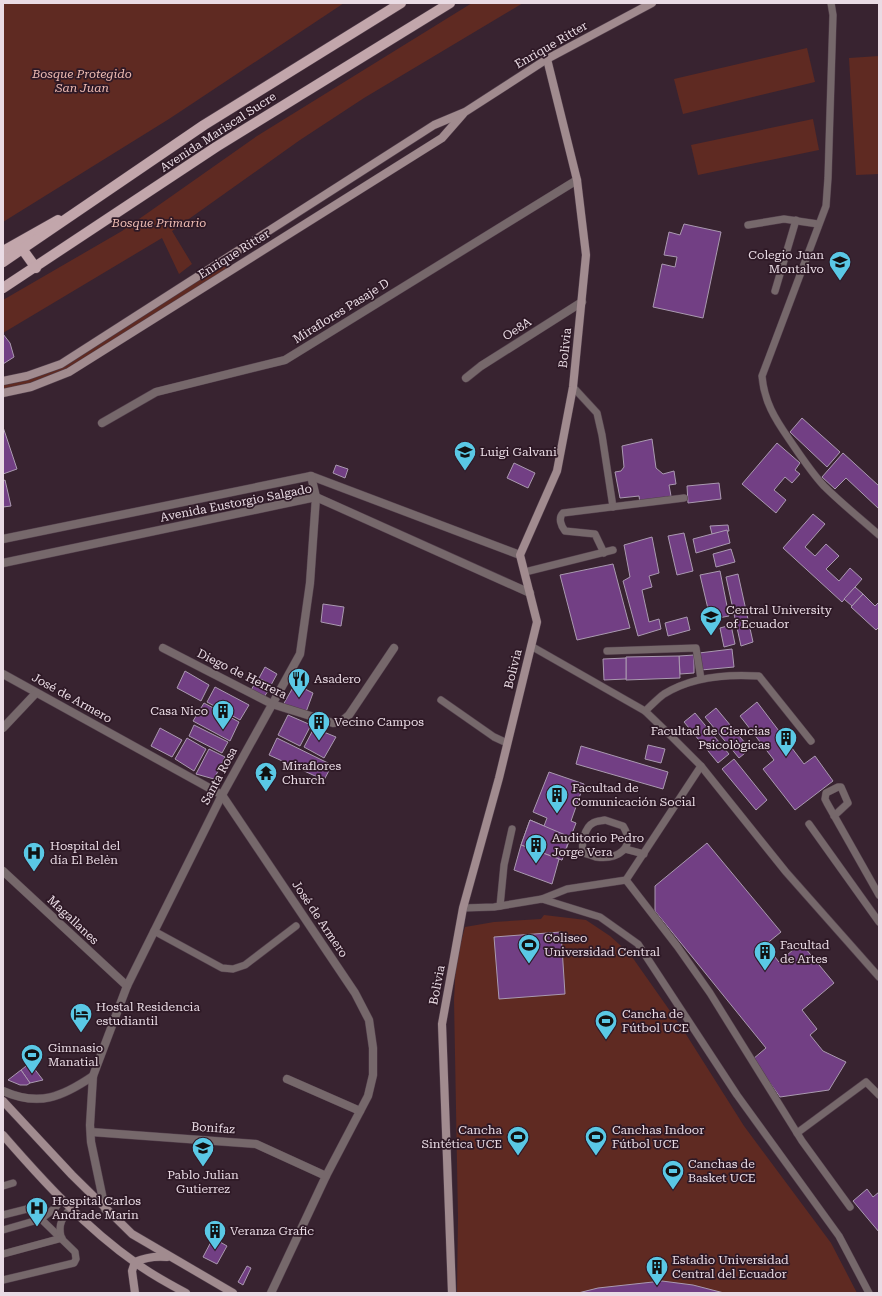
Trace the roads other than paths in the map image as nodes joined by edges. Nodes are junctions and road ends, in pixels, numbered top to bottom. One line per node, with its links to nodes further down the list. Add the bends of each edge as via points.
1 (401, 3): 8 (main road, Avenida Mariscal Sucre, via 204,125)
2 (450, 3): 15 (main road, Avenida Mariscal Sucre, via 216,147)
3 (652, 3): 5 (street, Enrique Ritter)
4 (831, 3): 10 (lane, via 828,178 826,206)
5 (547, 59): 6 (street, Enrique Ritter); 7 (street, Bolivia)
6 (465, 112): 20 (street, Enrique Ritter, via 434,125 61,364); 22 (street, Enrique Ritter, via 442,138 69,372 31,387)
7 (577, 180): 18 (street, Bolivia, via 586,255); 23 (street, Miraflores Pasaje D, via 285,360 156,392)
8 (90, 203): 12 (main road, Avenida Mariscal Sucre); 13 (main road, via 38,229)
9 (796, 220): 10 (lane); 11 (lane, via 784,219); 17 (lane)
10 (818, 224): 28 (lane, via 762,376 763,389 775,419 810,469 824,486)
11 (748, 225)
12 (23, 250): 14 (main road, Avenida Mariscal Sucre); 15 (main road)
13 (3, 252)
14 (3, 262)
15 (36, 268): 16 (main road, Avenida Mariscal Sucre)
16 (3, 288)
17 (775, 291)
18 (582, 302): 19 (street, Oe8A); 21 (street, Bolivia)
19 (466, 378)
20 (3, 381)
21 (573, 387): 27 (lane, via 597,412); 32 (street, Bolivia, via 557,471)
22 (3, 393)
23 (102, 423)
24 (311, 476): 25 (street, Santa Rosa); 29 (street, Avenida Eustorgio Salgado); 32 (street, Avenida Eustorgio Salgado)
25 (316, 497): 33 (street, Avenida Eustorgio Salgado); 35 (street, Avenida Eustorgio Salgado); 44 (street, Santa Rosa, via 310,583 300,654)
26 (684, 498): 27 (lane)
27 (613, 507): 31 (lane, via 567,511 560,518 565,530 595,534)
28 (879, 535)
29 (3, 539)
30 (613, 550): 31 (lane)
31 (604, 553): 34 (lane)
32 (520, 555): 34 (street, Bolivia)
33 (3, 564)
34 (525, 572): 35 (street, Bolivia)
35 (530, 593): 36 (street, Bolivia, via 537,622)
36 (531, 646): 45 (lane); 48 (street, Bolivia)
37 (163, 648): 44 (street, Diego de Herrera)
38 (394, 648): 44 (street, Diego de Herrera, via 342,722 333,723)
39 (607, 651): 41 (lane, via 696,648)
40 (3, 674): 42 (street, José de Armero)
41 (701, 679): 45 (lane, via 664,694); 47 (lane, via 739,675 759,676)
42 (36, 693): 46 (street); 50 (street, José de Armero)
43 (442, 700): 48 (lane, via 494,737)
44 (272, 704): 50 (street, Santa Rosa)
45 (645, 711): 49 (lane)
46 (3, 728)
47 (811, 741)
48 (507, 743): 61 (street, Bolivia)
49 (701, 766): 55 (lane); 65 (lane, via 786,872)
50 (222, 794): 64 (street, Santa Rosa); 72 (street, José de Armero, via 355,993 369,1020 373,1075 368,1096)
51 (834, 816): 58 (lane)
52 (809, 824): 62 (lane)
53 (512, 829): 60 (lane, via 504,865)
54 (625, 849): 54 (lane, via 611,856 597,857 584,853 582,844 592,823 605,820 623,826 627,835); 55 (lane)
55 (644, 854): 57 (lane)
56 (3, 871): 66 (street, Magallanes)
57 (626, 880): 59 (lane, via 567,889); 74 (lane, via 710,993)
58 (879, 895)
59 (542, 899): 60 (lane); 96 (lane, via 600,917 638,944 736,1095 839,1236)
60 (500, 906): 61 (lane)
61 (463, 908): 95 (street, Bolivia, via 442,1024)
62 (879, 922)
63 (296, 926): 64 (lane, via 245,965 233,969 222,968)
64 (154, 931): 66 (street, Santa Rosa)
65 (879, 977)
66 (127, 986): 67 (street, Santa Rosa)
67 (93, 1076): 69 (street, via 71,1091 58,1096 20,1098); 73 (street, Santa Rosa)
68 (287, 1078): 72 (street)
69 (3, 1091)
70 (879, 1095): 74 (lane, via 866,1082)
71 (3, 1101): 82 (street)
72 (360, 1111): 76 (street, José de Armero)
73 (91, 1132): 76 (street, Bonifaz, via 256,1144); 82 (street, Santa Rosa)
74 (797, 1133): 80 (lane)
75 (3, 1135): 79 (street)
76 (326, 1176): 94 (street, José de Armero)
77 (13, 1183): 78 (lane)
78 (3, 1186)
79 (62, 1199): 81 (street); 84 (lane)
80 (850, 1206)
81 (72, 1208): 86 (lane, via 62,1219 59,1228); 89 (street)
82 (105, 1209): 88 (street, via 132,1234)
83 (3, 1215): 84 (lane, via 28,1209)
84 (41, 1219): 85 (lane); 86 (lane)
85 (3, 1230)
86 (62, 1238): 87 (lane); 90 (lane, via 75,1252 75,1262)
87 (3, 1254)
88 (171, 1258): 89 (street, via 156,1256); 93 (street)
89 (134, 1262): 91 (street, via 132,1271); 92 (street)
90 (3, 1280)
91 (136, 1293)
92 (186, 1293)
93 (233, 1293)
94 (270, 1293)
95 (452, 1293)
96 (869, 1293)

